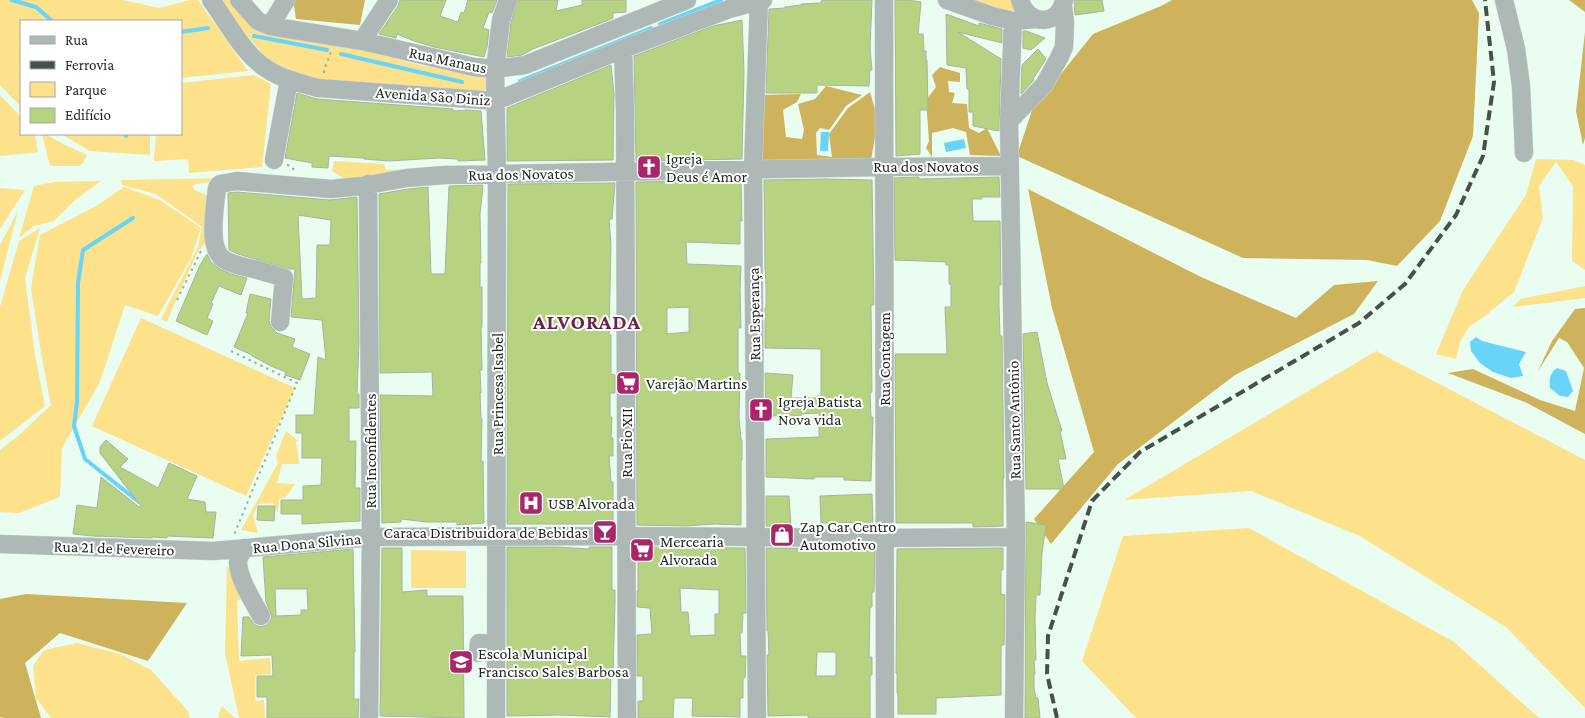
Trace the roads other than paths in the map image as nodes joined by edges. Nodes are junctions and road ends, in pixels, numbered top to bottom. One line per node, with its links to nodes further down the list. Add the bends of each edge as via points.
1 (211, 0): 21 (street, Avenida São Diniz, via 249,54 266,69)
2 (239, 0): 16 (street, Rua Manaus, via 258,21)
3 (286, 0): 16 (street)
4 (389, 0): 17 (street)
5 (508, 0): 20 (street, Rua Princesa Isabel, via 501,20)
6 (687, 0): 20 (street, Rua Manaus, via 525,65)
7 (759, 0): 8 (street, Avenida São Diniz); 18 (street, Avenida São Diniz); 28 (street, Rua Esperança)
8 (763, 0)
9 (884, 0): 26 (street, Rua Contagem)
10 (947, 0): 15 (street)
11 (1020, 0): 14 (street, via 1025,12)
12 (1504, 0): 24 (street, via 1521,86)
13 (1063, 3): 14 (street, via 1052,18); 19 (street, via 1064,47)
14 (1039, 20): 15 (street); 19 (street, via 1052,35)
15 (1013, 21): 23 (street, Rua Santo Antônio)
16 (270, 26): 17 (street, Rua Manaus)
17 (362, 41): 20 (street, Rua Manaus)
18 (623, 49): 22 (street, Avenida São Diniz); 29 (street, Rua Pio XII)
19 (1059, 58): 23 (street, via 1044,84)
20 (495, 70): 22 (street, Rua Princesa Isabel)
21 (289, 80): 22 (street, Avenida São Diniz, via 318,88); 25 (street)
22 (496, 101): 30 (street, Rua Princesa Isabel)
23 (1009, 122): 27 (street, Rua Santo Antônio)
24 (1524, 153)
25 (274, 160)
26 (883, 166): 27 (street, Rua dos Novatos); 28 (street, Rua dos Novatos); 38 (street, Rua Contagem)
27 (1010, 166): 37 (street, Rua Santo Antônio)
28 (753, 169): 29 (street, Rua dos Novatos); 36 (street, Rua Esperança)
29 (625, 172): 30 (street, Rua dos Novatos); 33 (street, Rua Pio XII)
30 (497, 174): 31 (street, Rua dos Novatos, via 407,178); 35 (street, Rua Princesa Isabel)
31 (368, 184): 32 (street, Rua dos Novatos, via 331,189 238,181 220,184 216,188 216,248 221,257 239,266 284,278); 34 (street, Rua Inconfidentes)
32 (280, 322)
33 (627, 536): 35 (street, Rua Dona Silvina); 36 (street, Rua Dona Silvina); 46 (street, Rua Pio XII)
34 (371, 537): 35 (street, Rua Dona Silvina); 40 (street, Rua Dona Silvina); 44 (street, Rua Inconfidentes)
35 (496, 537): 42 (street, Rua Princesa Isabel)
36 (756, 537): 38 (street, Rua Dona Silvina); 47 (street, Rua Esperança)
37 (1016, 537): 38 (street, Rua Dona Silvina); 49 (street, Rua Santo Antônio)
38 (886, 538): 48 (street, Rua Contagem)
39 (0, 544): 40 (street, Rua 21 de Fevereiro)
40 (236, 549): 41 (street, via 248,592)
41 (261, 616)
42 (496, 644): 43 (street, via 479,643); 45 (street, Rua Princesa Isabel)
43 (478, 653)
44 (369, 718)
45 (496, 718)
46 (627, 718)
47 (757, 718)
48 (885, 718)
49 (1014, 718)

